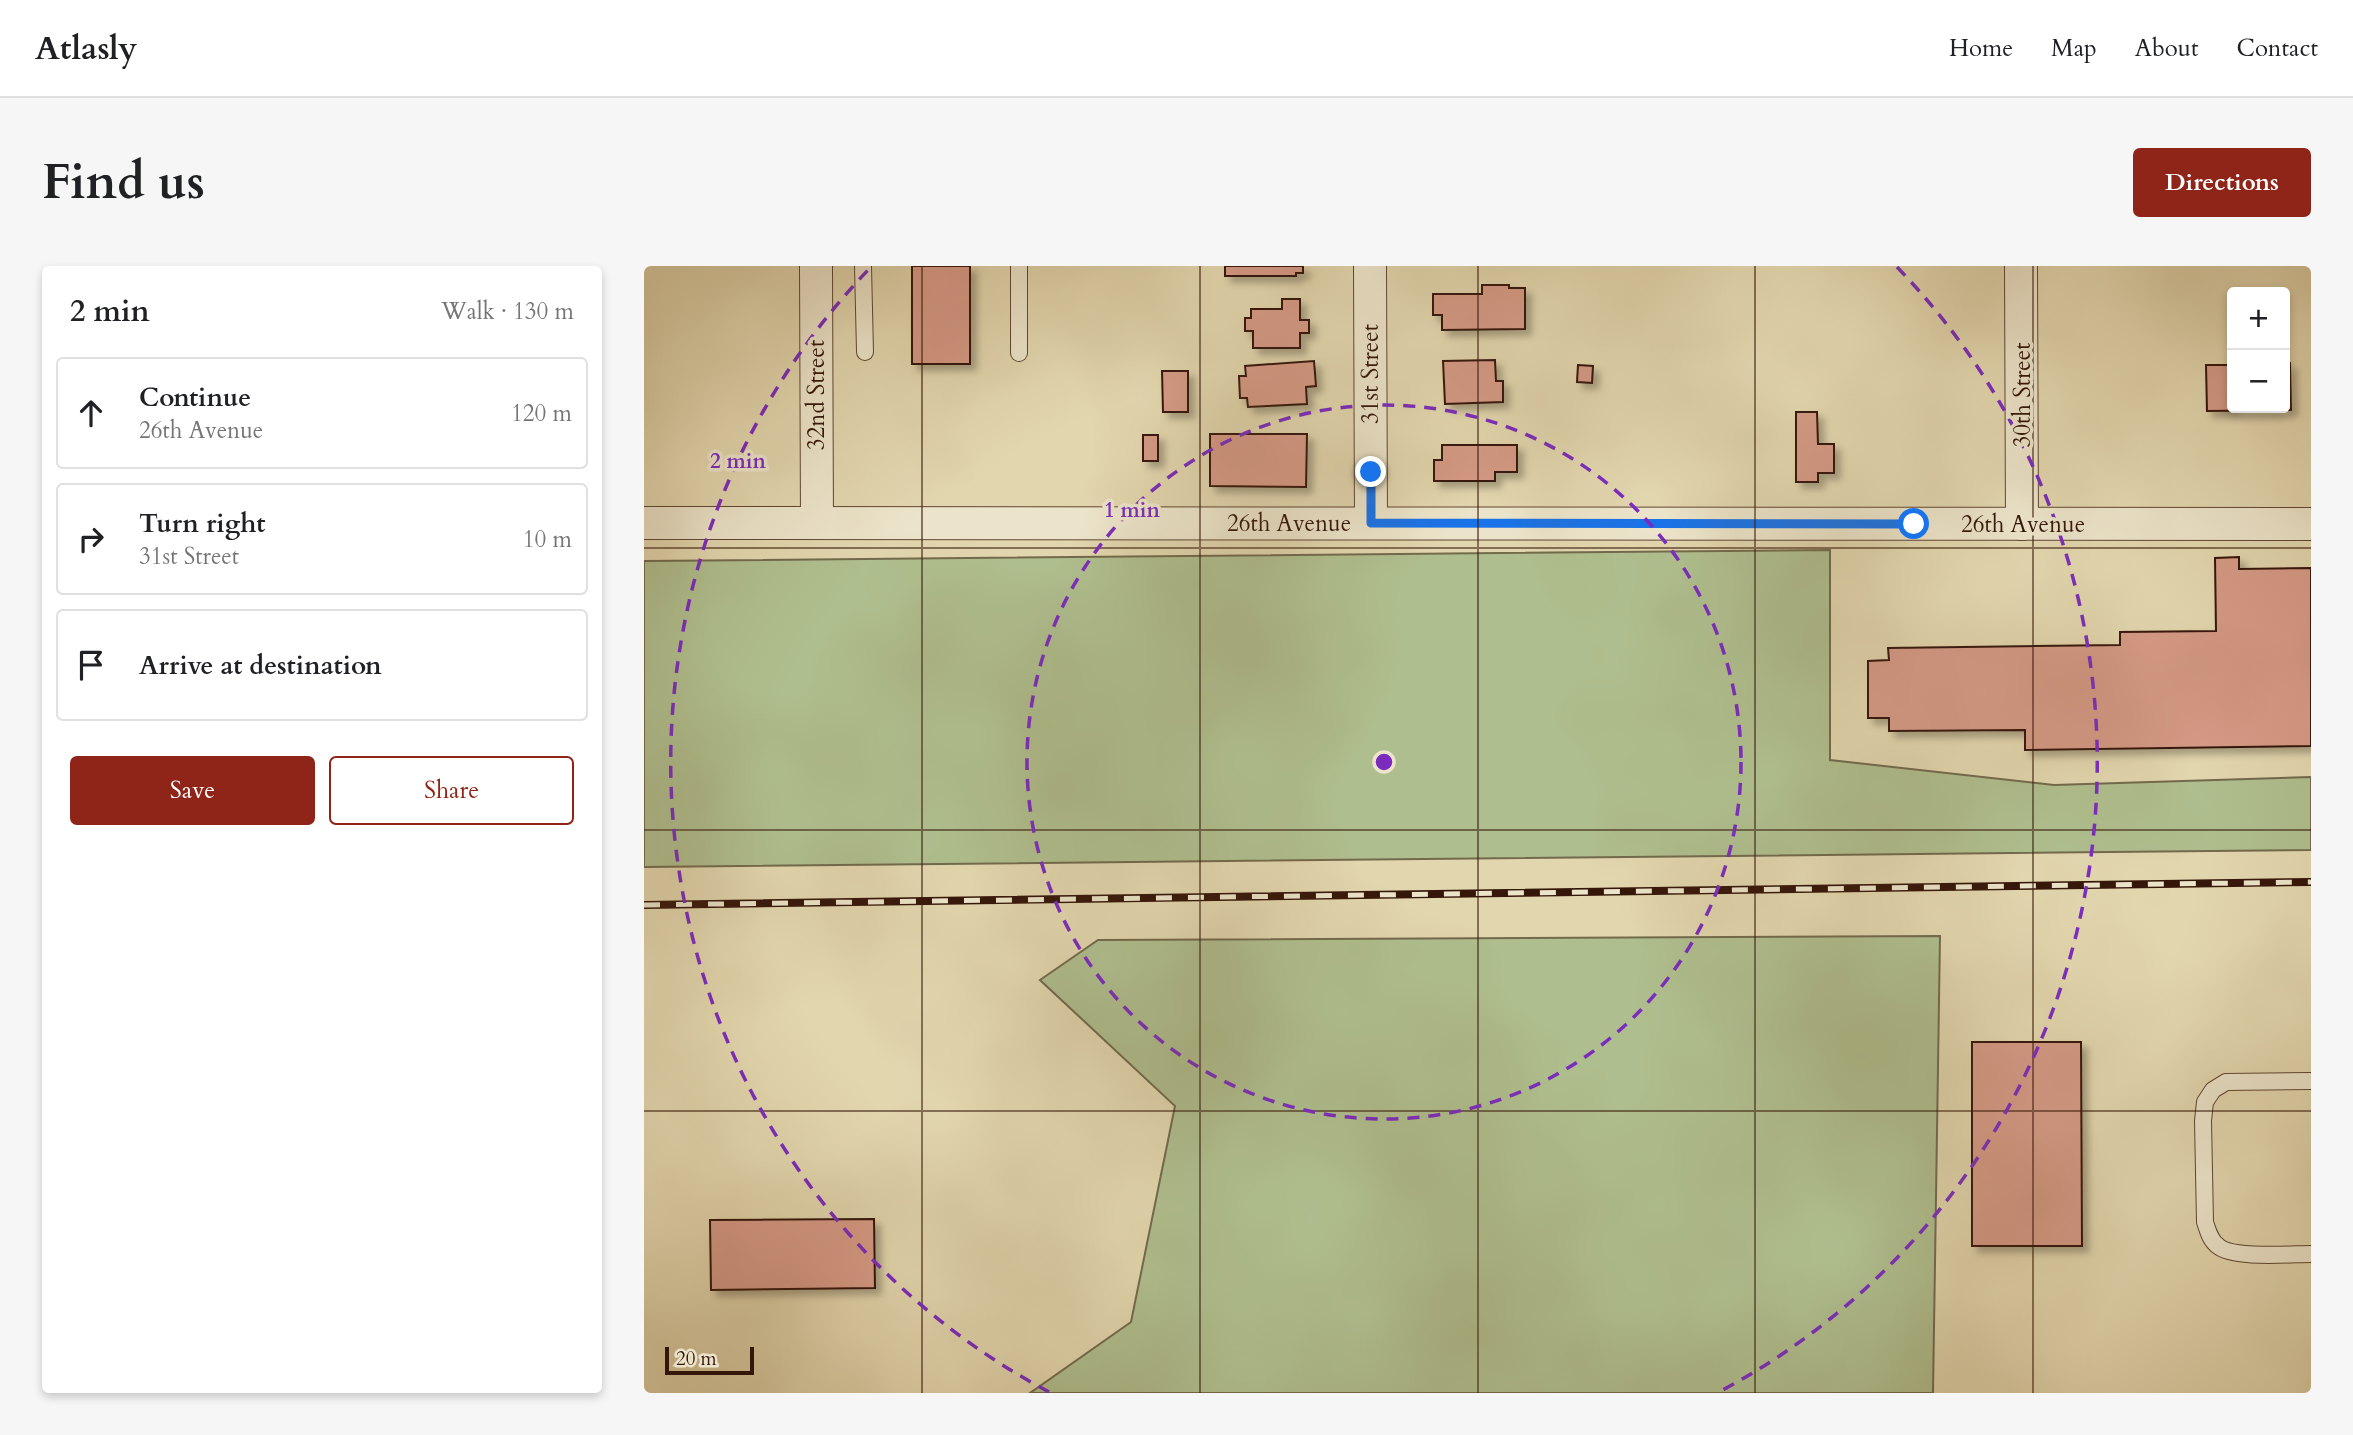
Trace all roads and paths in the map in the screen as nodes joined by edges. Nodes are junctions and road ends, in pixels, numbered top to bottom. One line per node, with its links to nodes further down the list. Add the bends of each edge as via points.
1 (816, 266): 9 (street, 32nd Street)
2 (863, 266): 6 (lane)
3 (1020, 266): 7 (lane)
4 (1370, 266): 10 (street, 31st Street)
5 (2021, 266): 11 (street, 30th Street)
6 (864, 352)
7 (1019, 353)
8 (644, 523): 9 (street, 26th Avenue)
9 (817, 523): 10 (street, 26th Avenue)
10 (1371, 523): 11 (street, 26th Avenue)
11 (2022, 524): 12 (street, 26th Avenue)
12 (2311, 524)
13 (2311, 1081): 14 (lane, via 2226,1082 2205,1102 2203,1121 2205,1222 2210,1238 2234,1253)
14 (2311, 1254)

